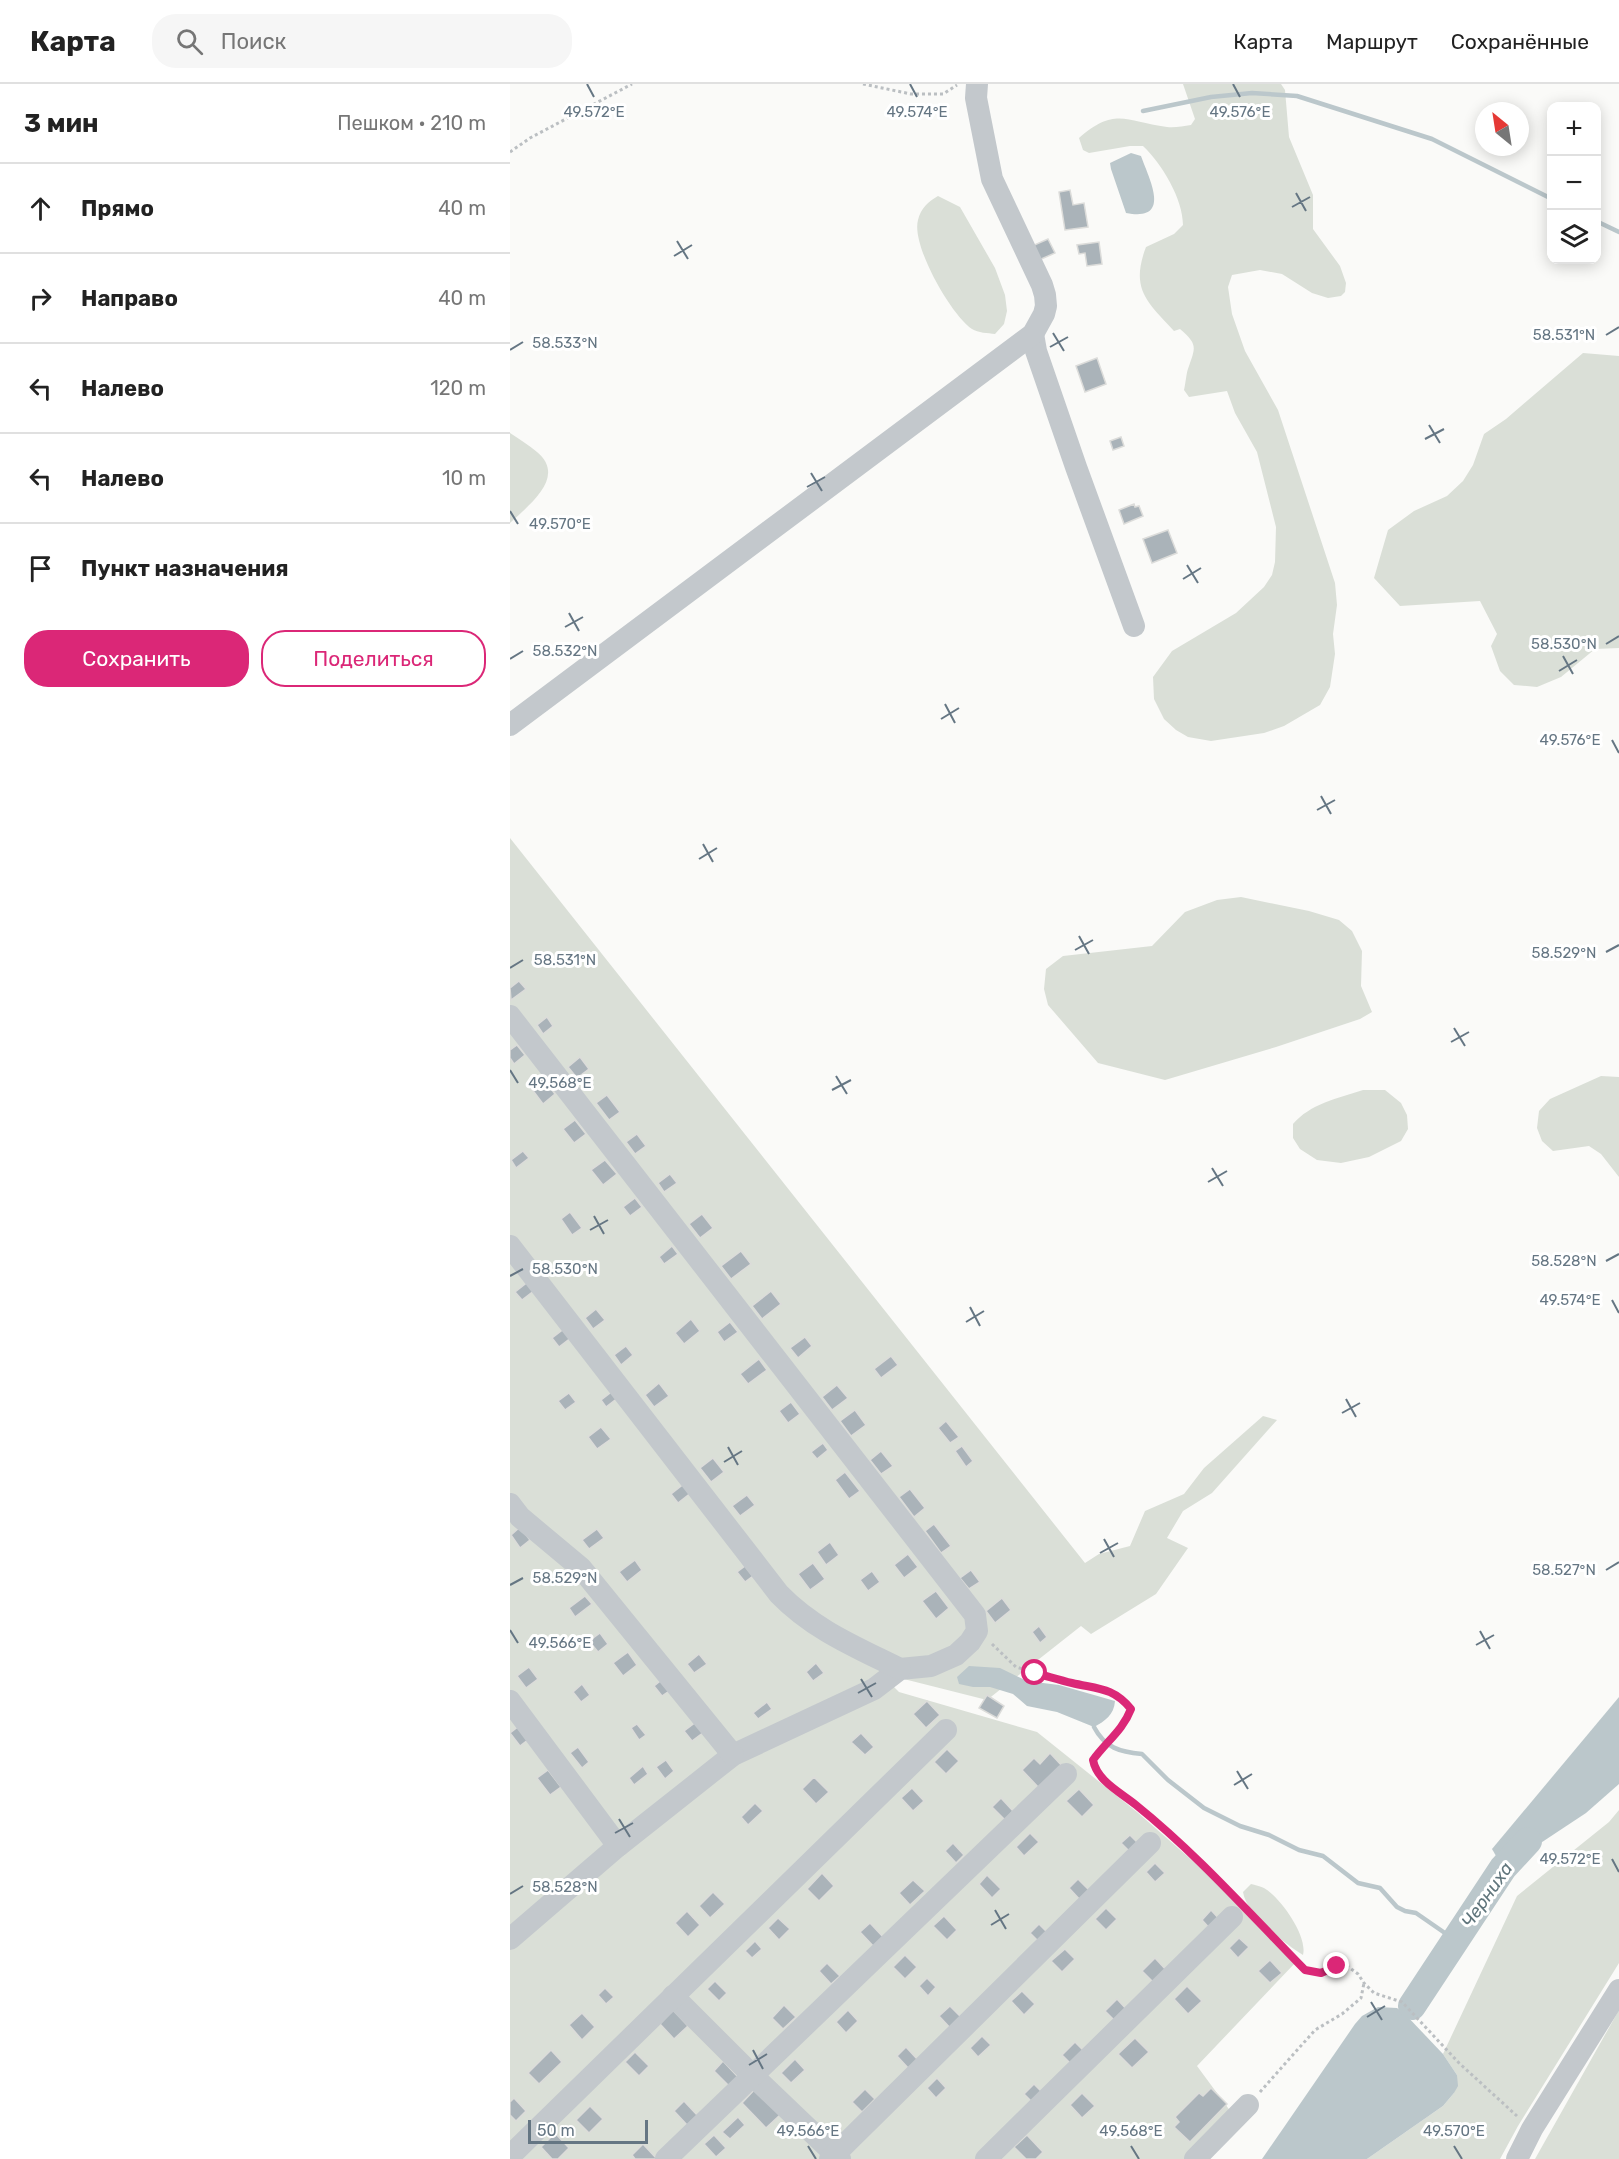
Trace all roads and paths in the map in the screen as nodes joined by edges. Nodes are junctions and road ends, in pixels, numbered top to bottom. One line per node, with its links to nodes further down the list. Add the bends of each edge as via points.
1 (632, 84): 5 (path)
2 (863, 84): 3 (path, via 911,94 943,94)
3 (959, 84)
4 (977, 84): 6 (street, via 976,98 992,178 1045,296 1044,314)
5 (510, 152)
6 (1033, 334): 7 (street); 8 (street)
7 (1134, 626)
8 (510, 725)
9 (510, 1016): 12 (street, via 975,1615)
10 (510, 1246): 13 (street, via 779,1594 815,1626)
11 (510, 1504): 16 (street, via 581,1568)
12 (977, 1631): 13 (street, via 956,1655 931,1666); 20 (path, via 1016,1667 1107,1690 1122,1698 1131,1709 1116,1735 1093,1760 1095,1770 1166,1830)
13 (900, 1669): 16 (street, via 874,1689)
14 (510, 1701): 19 (street)
15 (946, 1730): 24 (street)
16 (733, 1755): 19 (street)
17 (1066, 1774): 25 (street)
18 (1150, 1843): 29 (street)
19 (618, 1846): 21 (street)
20 (1240, 1911): 22 (path, via 1305,1970 1321,1973 1347,1966); 31 (street)
21 (511, 1937)
22 (1364, 1983): 26 (path, via 1361,1998 1316,2030); 27 (path, via 1374,1993 1402,2002 1459,2062)
23 (1619, 1990): 27 (street)
24 (673, 1996): 25 (street); 28 (street)
25 (752, 2075): 29 (street); 30 (street)
26 (1248, 2105): 32 (street)
27 (1532, 2129): 33 (street)
28 (510, 2156)
29 (835, 2157)
30 (666, 2159)
31 (986, 2159)
32 (1195, 2159)
33 (1517, 2159)

